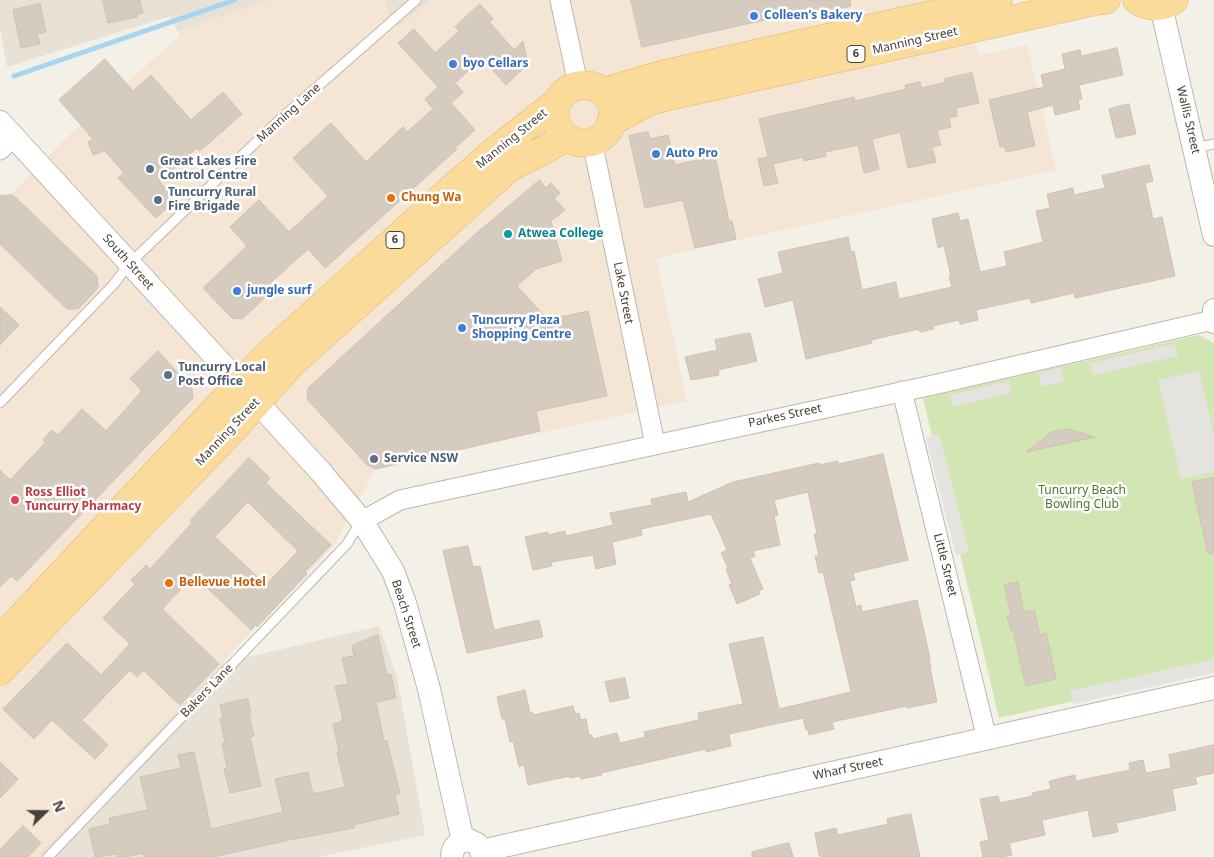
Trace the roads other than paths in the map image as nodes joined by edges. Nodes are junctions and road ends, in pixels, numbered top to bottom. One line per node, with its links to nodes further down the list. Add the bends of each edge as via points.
1 (416, 0): 14 (lane, Manning Lane, via 276,124)
2 (560, 0): 6 (street)
3 (998, 0): 6 (main road, Manning Street / 6)
4 (1106, 0): 8 (main road, Manning Street / 6, via 669,96 650,101)
5 (1157, 2): 12 (street, Wallis Street)
6 (591, 88): 7 (main road, 6, via 565,91); 8 (main road, via 612,106)
7 (556, 103): 10 (main road, via 555,120); 17 (main road, Manning Street / 6, via 448,192 269,354)
8 (611, 122): 11 (main road, 6, via 604,134)
9 (4, 136): 14 (street, South Street)
10 (566, 137): 11 (main road, via 578,142); 17 (main road, Manning Street / 6, via 509,168 291,364)
11 (592, 142): 19 (street, Lake Street)
12 (1204, 146): 13 (street, Wallis Street)
13 (1214, 235)
14 (129, 264): 17 (street, South Street); 18 (lane, Manning Lane, via 114,284)
15 (1214, 317): 16 (street, Parkes Street)
16 (902, 391): 19 (street, Parkes Street); 24 (street, Little Street)
17 (248, 392): 20 (street, Beach Street); 21 (main road, Manning Street / 6); 22 (main road, Manning Street / 6, via 236,426)
18 (0, 403)
19 (655, 444): 20 (street, Parkes Street, via 400,500)
20 (362, 521): 25 (street, Beach Street, via 392,572 406,604); 26 (lane, Bakers Lane, via 347,544)
21 (0, 640)
22 (0, 671)
23 (1214, 688): 24 (street, Wharf Street)
24 (987, 739): 25 (street, Wharf Street)
25 (470, 851)
26 (48, 857)

